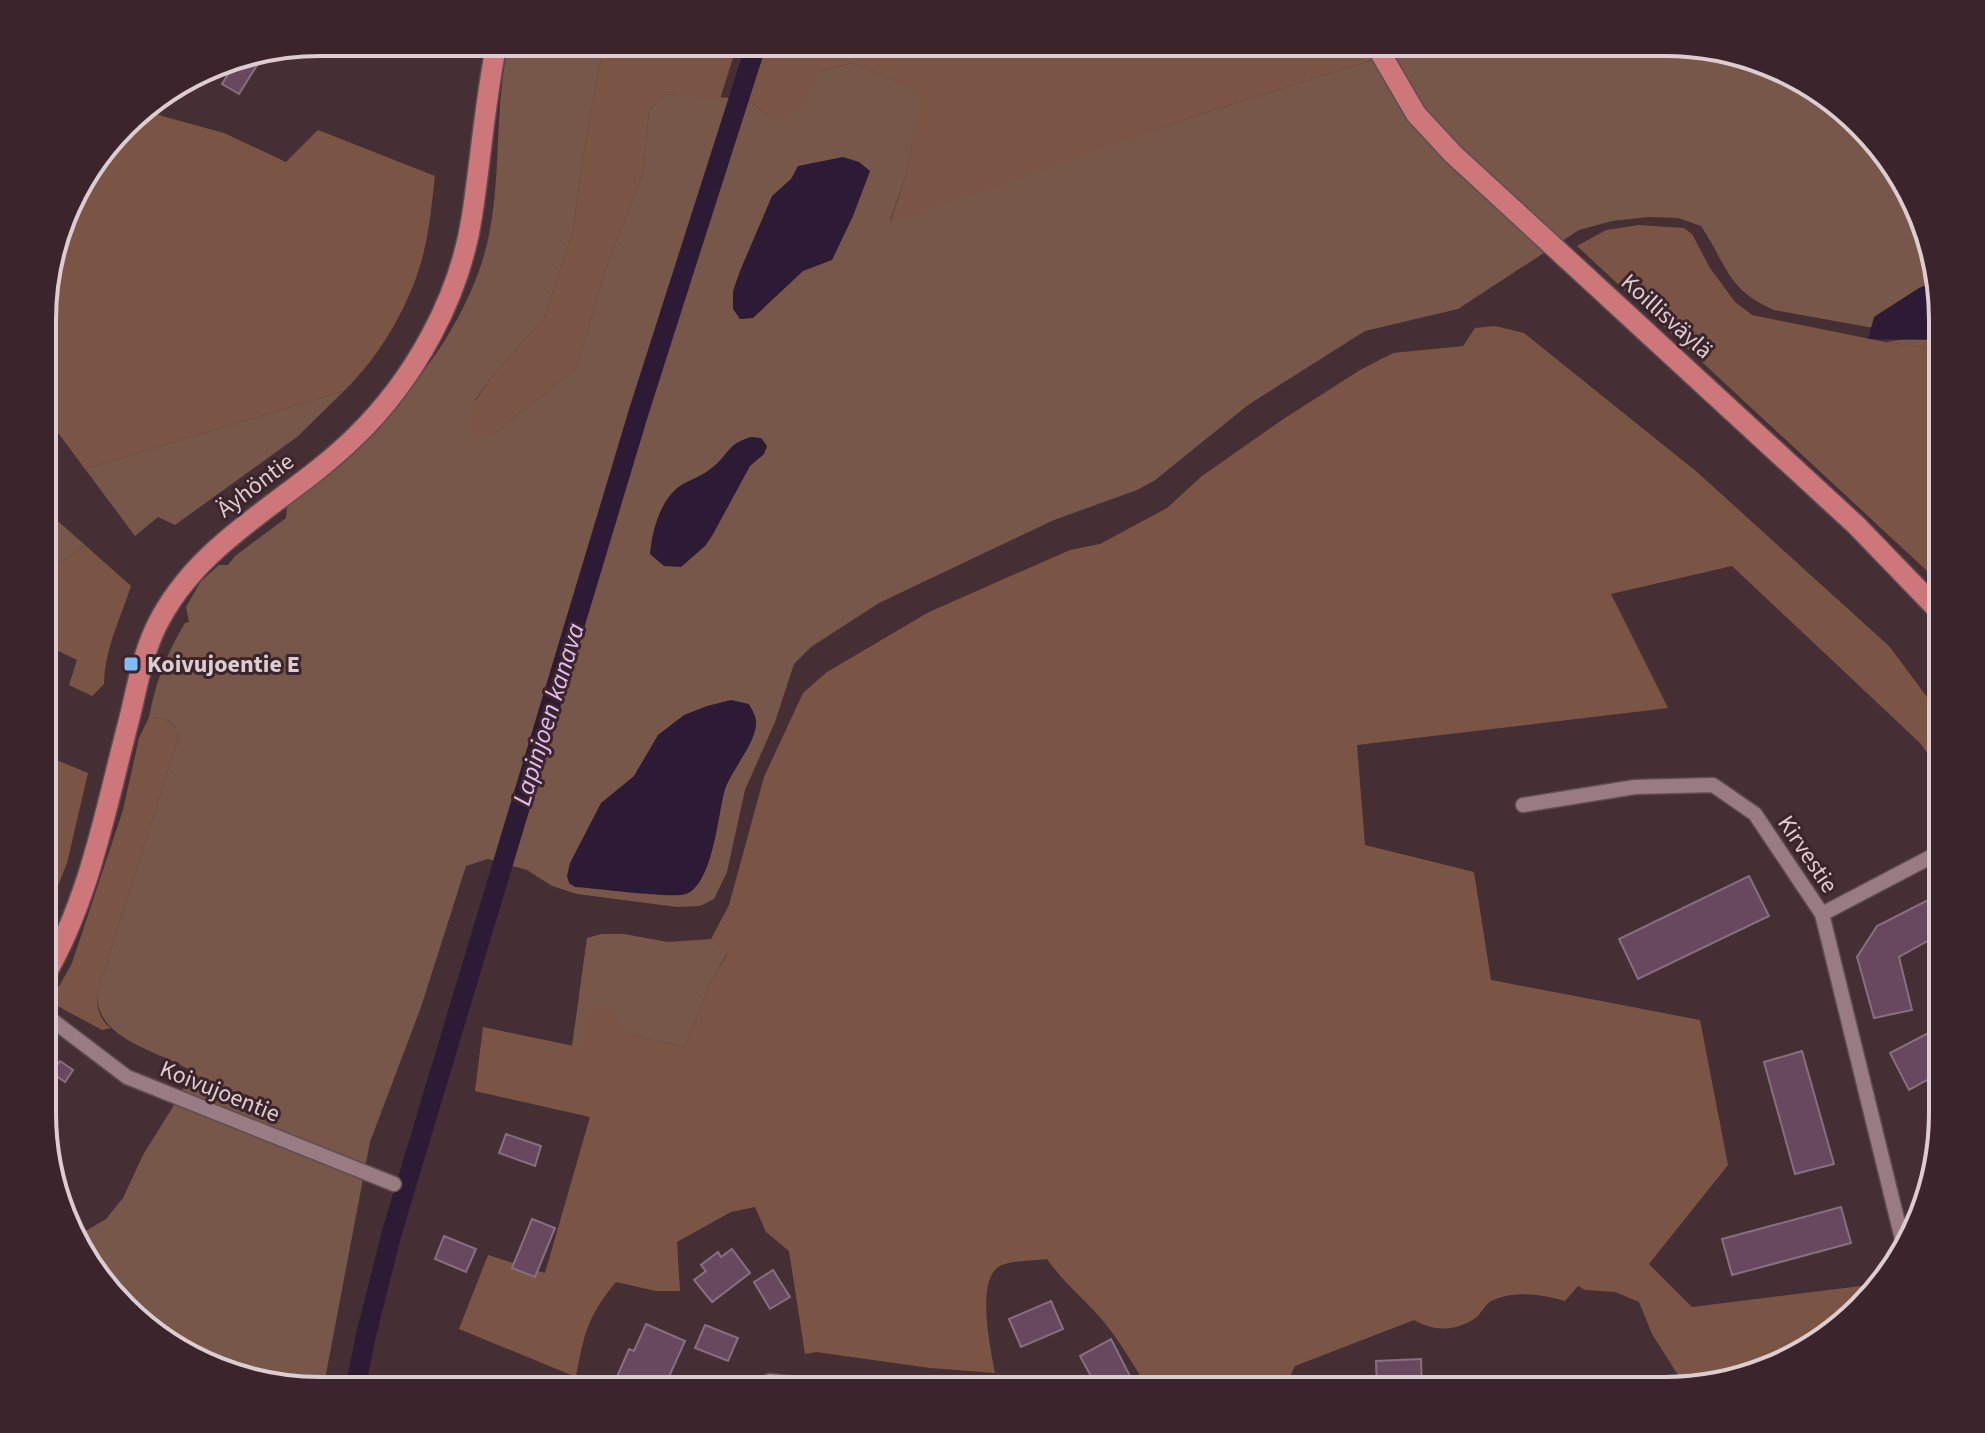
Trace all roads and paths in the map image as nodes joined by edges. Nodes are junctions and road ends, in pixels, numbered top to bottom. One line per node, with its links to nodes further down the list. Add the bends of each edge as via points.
1 (493, 57): 7 (main road, Äyhöntie, via 469,229 434,329 390,398 357,435 206,557 170,601 141,667 103,825)
2 (1383, 57): 3 (main road, Koillisväylä, via 1416,114 1453,154 1856,525)
3 (1928, 600)
4 (1523, 805): 6 (street, Kirvestie, via 1635,787 1713,785 1755,814)
5 (1928, 858): 6 (street)
6 (1822, 914): 10 (street, Kirvestie)
7 (57, 948)
8 (57, 1024): 9 (street, Koivujoentie, via 127,1077)
9 (394, 1184)
10 (1900, 1233)

